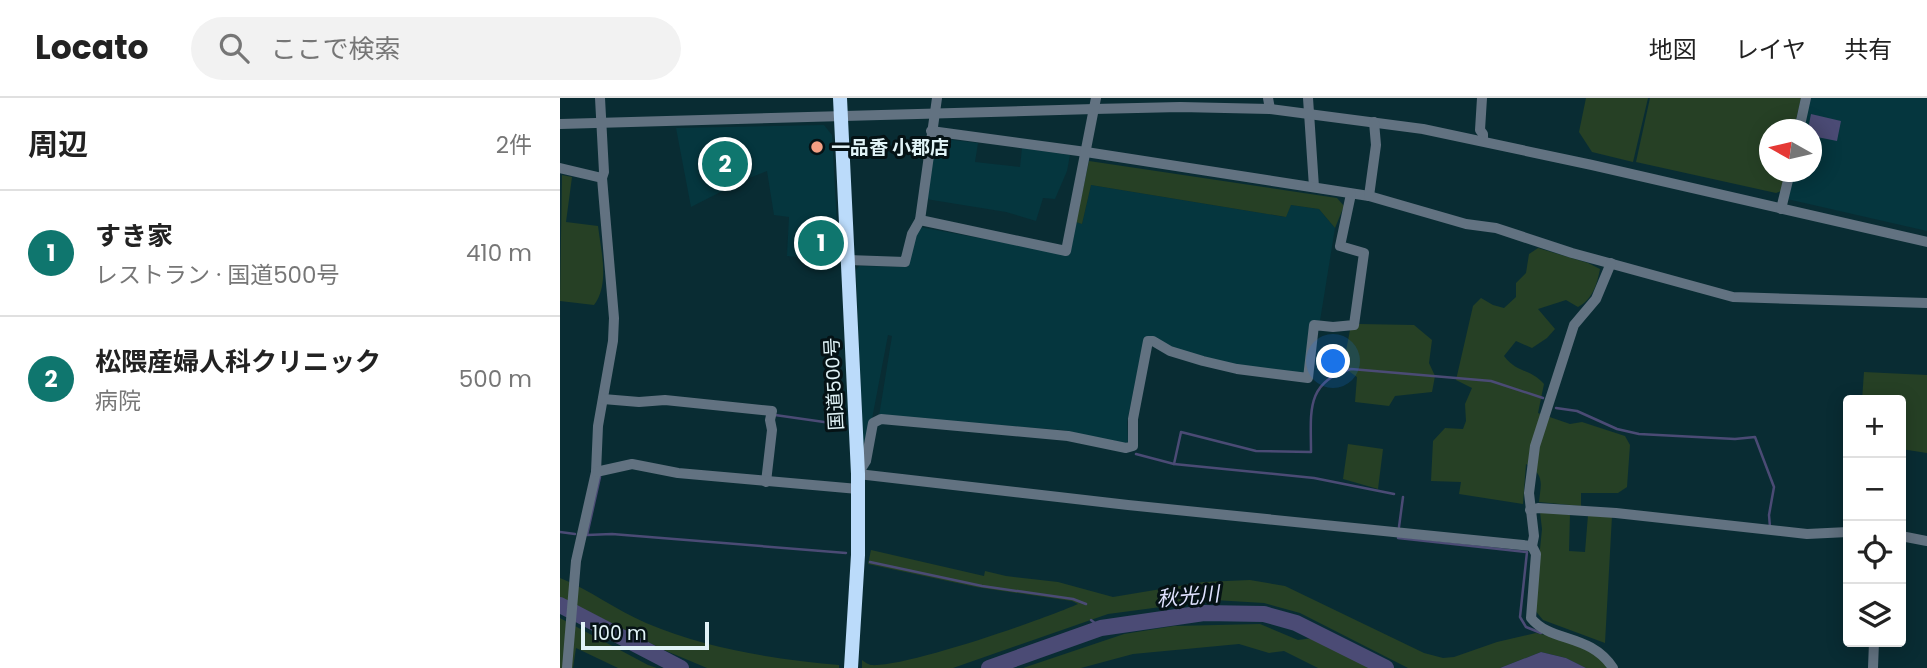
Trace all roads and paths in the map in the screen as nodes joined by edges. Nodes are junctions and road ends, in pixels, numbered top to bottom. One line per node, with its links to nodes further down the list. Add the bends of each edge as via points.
1 (600, 98): 17 (street)
2 (840, 98): 13 (highway, 国道500号)
3 (937, 98): 11 (street)
4 (1096, 98): 9 (street)
5 (1268, 98): 10 (street)
6 (1308, 98): 12 (street)
7 (1482, 98): 19 (street)
8 (1806, 98): 14 (street)
9 (1094, 109): 10 (street); 11 (street); 20 (street)
10 (1269, 109): 12 (street)
11 (934, 114): 13 (street); 18 (street)
12 (1309, 114): 15 (street); 24 (street)
13 (840, 118): 17 (street); 30 (highway, 国道500号)
14 (1801, 119)
15 (1374, 122): 19 (street); 26 (street, via 1377,145)
16 (560, 124): 17 (street)
17 (601, 124): 22 (street)
18 (931, 131): 20 (street); 28 (street)
19 (1483, 141): 27 (street)
20 (1086, 152): 24 (street); 28 (street, via 1066,251)
21 (560, 168): 22 (street)
22 (602, 178): 33 (street, via 614,318)
23 (1788, 182): 27 (street)
24 (1314, 187): 25 (street)
25 (1352, 194): 26 (street); 35 (street, via 1340,246 1364,253 1354,325 1314,325 1308,378 1226,366 1148,341 1133,419 1133,446 881,419 873,423 866,461)
26 (1369, 196): 31 (street)
27 (1781, 209): 29 (street)
28 (920, 220): 30 (street, via 905,262)
29 (1927, 243)
30 (848, 260): 35 (highway, 国道500号)
31 (1611, 263): 32 (street, via 1733,297); 38 (street, via 1596,299 1574,325 1566,344 1535,446)
32 (1927, 303)
33 (603, 399): 34 (street); 36 (street, via 772,411)
34 (596, 472): 36 (street, via 632,464); 44 (street, via 578,549)
35 (858, 474): 37 (highway, 国道500号); 42 (street)
36 (766, 482): 37 (street)
37 (858, 489): 45 (highway, 国道500号)
38 (1531, 509): 39 (street, via 1616,513 1807,534); 42 (street)
39 (1843, 532)
40 (1906, 537): 41 (street)
41 (1927, 541)
42 (1532, 546): 46 (street, via 1536,554 1531,618 1602,653)
43 (1874, 647): 47 (street)
44 (567, 668)
45 (850, 668)
46 (1613, 668)
47 (1873, 668)

